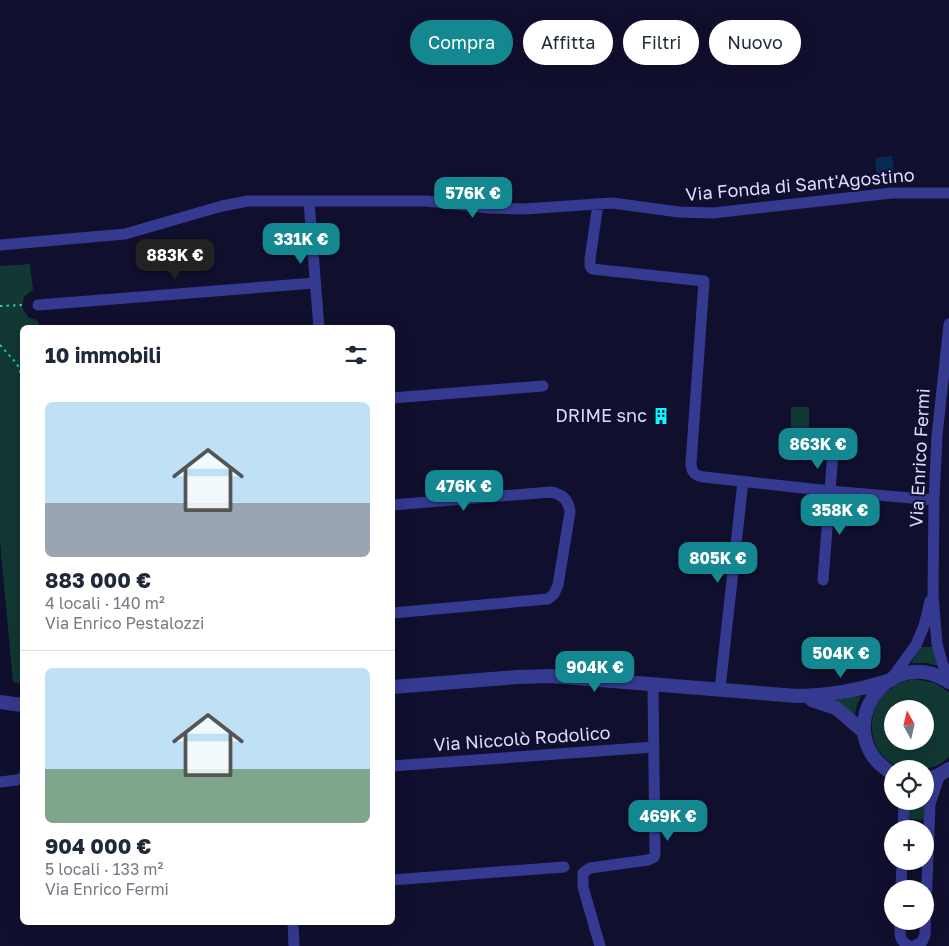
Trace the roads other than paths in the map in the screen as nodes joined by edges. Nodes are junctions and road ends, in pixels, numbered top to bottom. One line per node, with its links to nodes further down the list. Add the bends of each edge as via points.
1 (949, 194): 3 (street, Via Fonda di Sant'Agostino, via 892,193 713,213)
2 (309, 201): 3 (street, Via Fonda di Sant'Agostino, via 426,201 524,209); 4 (street, Via Fonda di Sant'Agostino, via 239,202 126,234); 5 (street)
3 (598, 204): 14 (street, via 590,259 592,269 704,281 691,468 699,476)
4 (0, 245)
5 (315, 283): 6 (street); 8 (street)
6 (38, 305)
7 (949, 324): 12 (street, Via Enrico Fermi)
8 (319, 325)
9 (543, 386): 10 (street)
10 (395, 398)
11 (949, 428): 12 (street)
12 (937, 436): 16 (street, Via Enrico Fermi)
13 (833, 452): 15 (street)
14 (743, 482): 15 (street); 26 (street)
15 (830, 491): 16 (street); 18 (street)
16 (934, 500): 19 (street, Via Enrico Fermi)
17 (395, 505): 20 (street, via 551,492 567,500 570,508 560,578 551,597)
18 (823, 580)
19 (933, 595): 21 (street, via 937,644); 22 (street, via 920,638)
20 (395, 613)
21 (949, 677)
22 (889, 680): 23 (street, via 920,672); 27 (street, via 864,689); 30 (street, via 870,702 864,717)
23 (949, 682)
24 (653, 683): 25 (street, via 538,676); 26 (street); 31 (street)
25 (395, 687)
26 (720, 689): 27 (street)
27 (797, 696): 30 (street, via 836,708)
28 (0, 702): 29 (street)
29 (20, 705)
30 (864, 732): 33 (street, via 875,758)
31 (654, 747): 32 (street, Via Niccolò Rodolico); 42 (street, via 654,857 587,869 582,877)
32 (395, 766)
33 (884, 766)
34 (945, 772): 44 (street, via 930,804 924,936 922,942)
35 (20, 779): 36 (street)
36 (0, 782)
37 (564, 867): 38 (street)
38 (395, 880)
39 (293, 925): 41 (street)
40 (900, 930): 43 (street, via 901,939)
41 (294, 946)
42 (600, 946)
43 (910, 946)
44 (914, 946)

